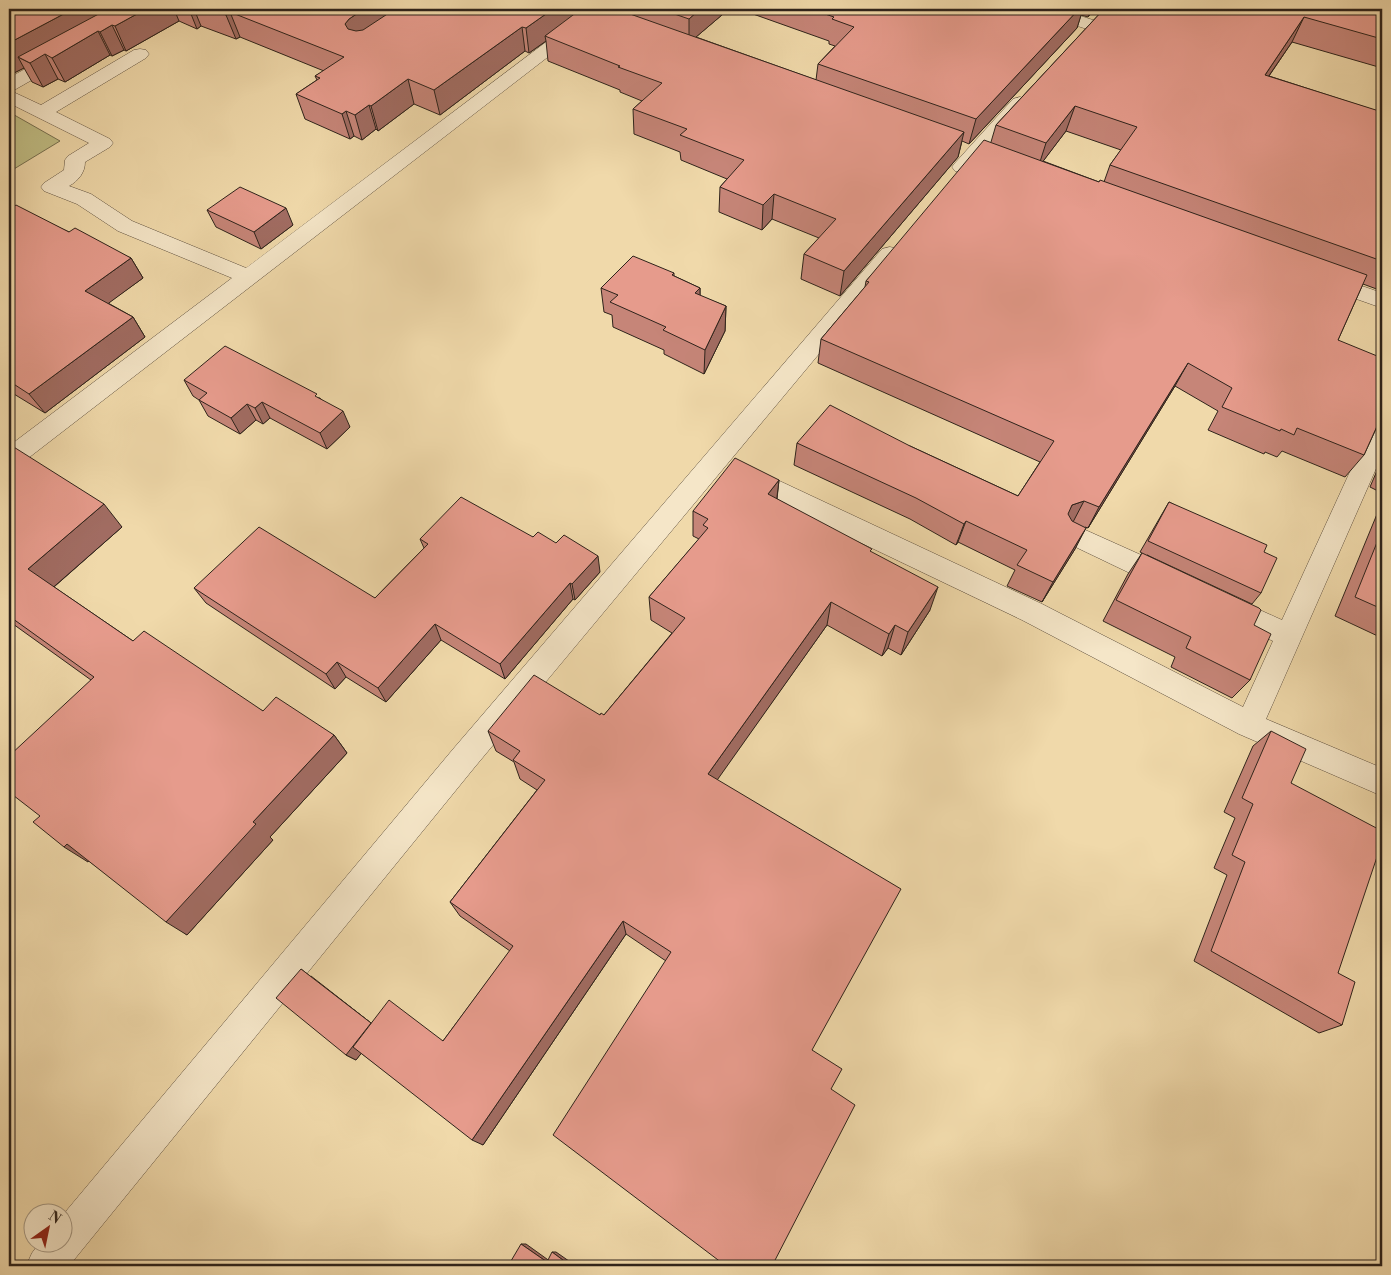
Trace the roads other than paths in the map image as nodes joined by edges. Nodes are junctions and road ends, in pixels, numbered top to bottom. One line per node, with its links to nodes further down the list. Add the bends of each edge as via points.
1 (570, 9): 3 (street)
2 (1043, 9): 4 (street, via 1096,19)
3 (600, 16): 14 (street)
4 (1078, 39)
5 (78, 47): 7 (street)
6 (140, 54): 10 (street)
7 (9, 85)
8 (1034, 87): 11 (street)
9 (9, 96): 10 (street)
10 (42, 112): 14 (street, via 103,142 74,160 73,173 51,187 84,199 125,226)
11 (949, 183)
12 (905, 236): 18 (street)
13 (1308, 274): 15 (street)
14 (248, 277): 17 (street)
15 (1382, 301)
16 (1382, 428): 20 (street)
17 (9, 459)
18 (716, 462): 21 (street, via 1032,612); 23 (street, via 464,758)
19 (1072, 534): 20 (street)
20 (1289, 636): 21 (street)
21 (1249, 726): 22 (street)
22 (1382, 782)
23 (45, 1266)

